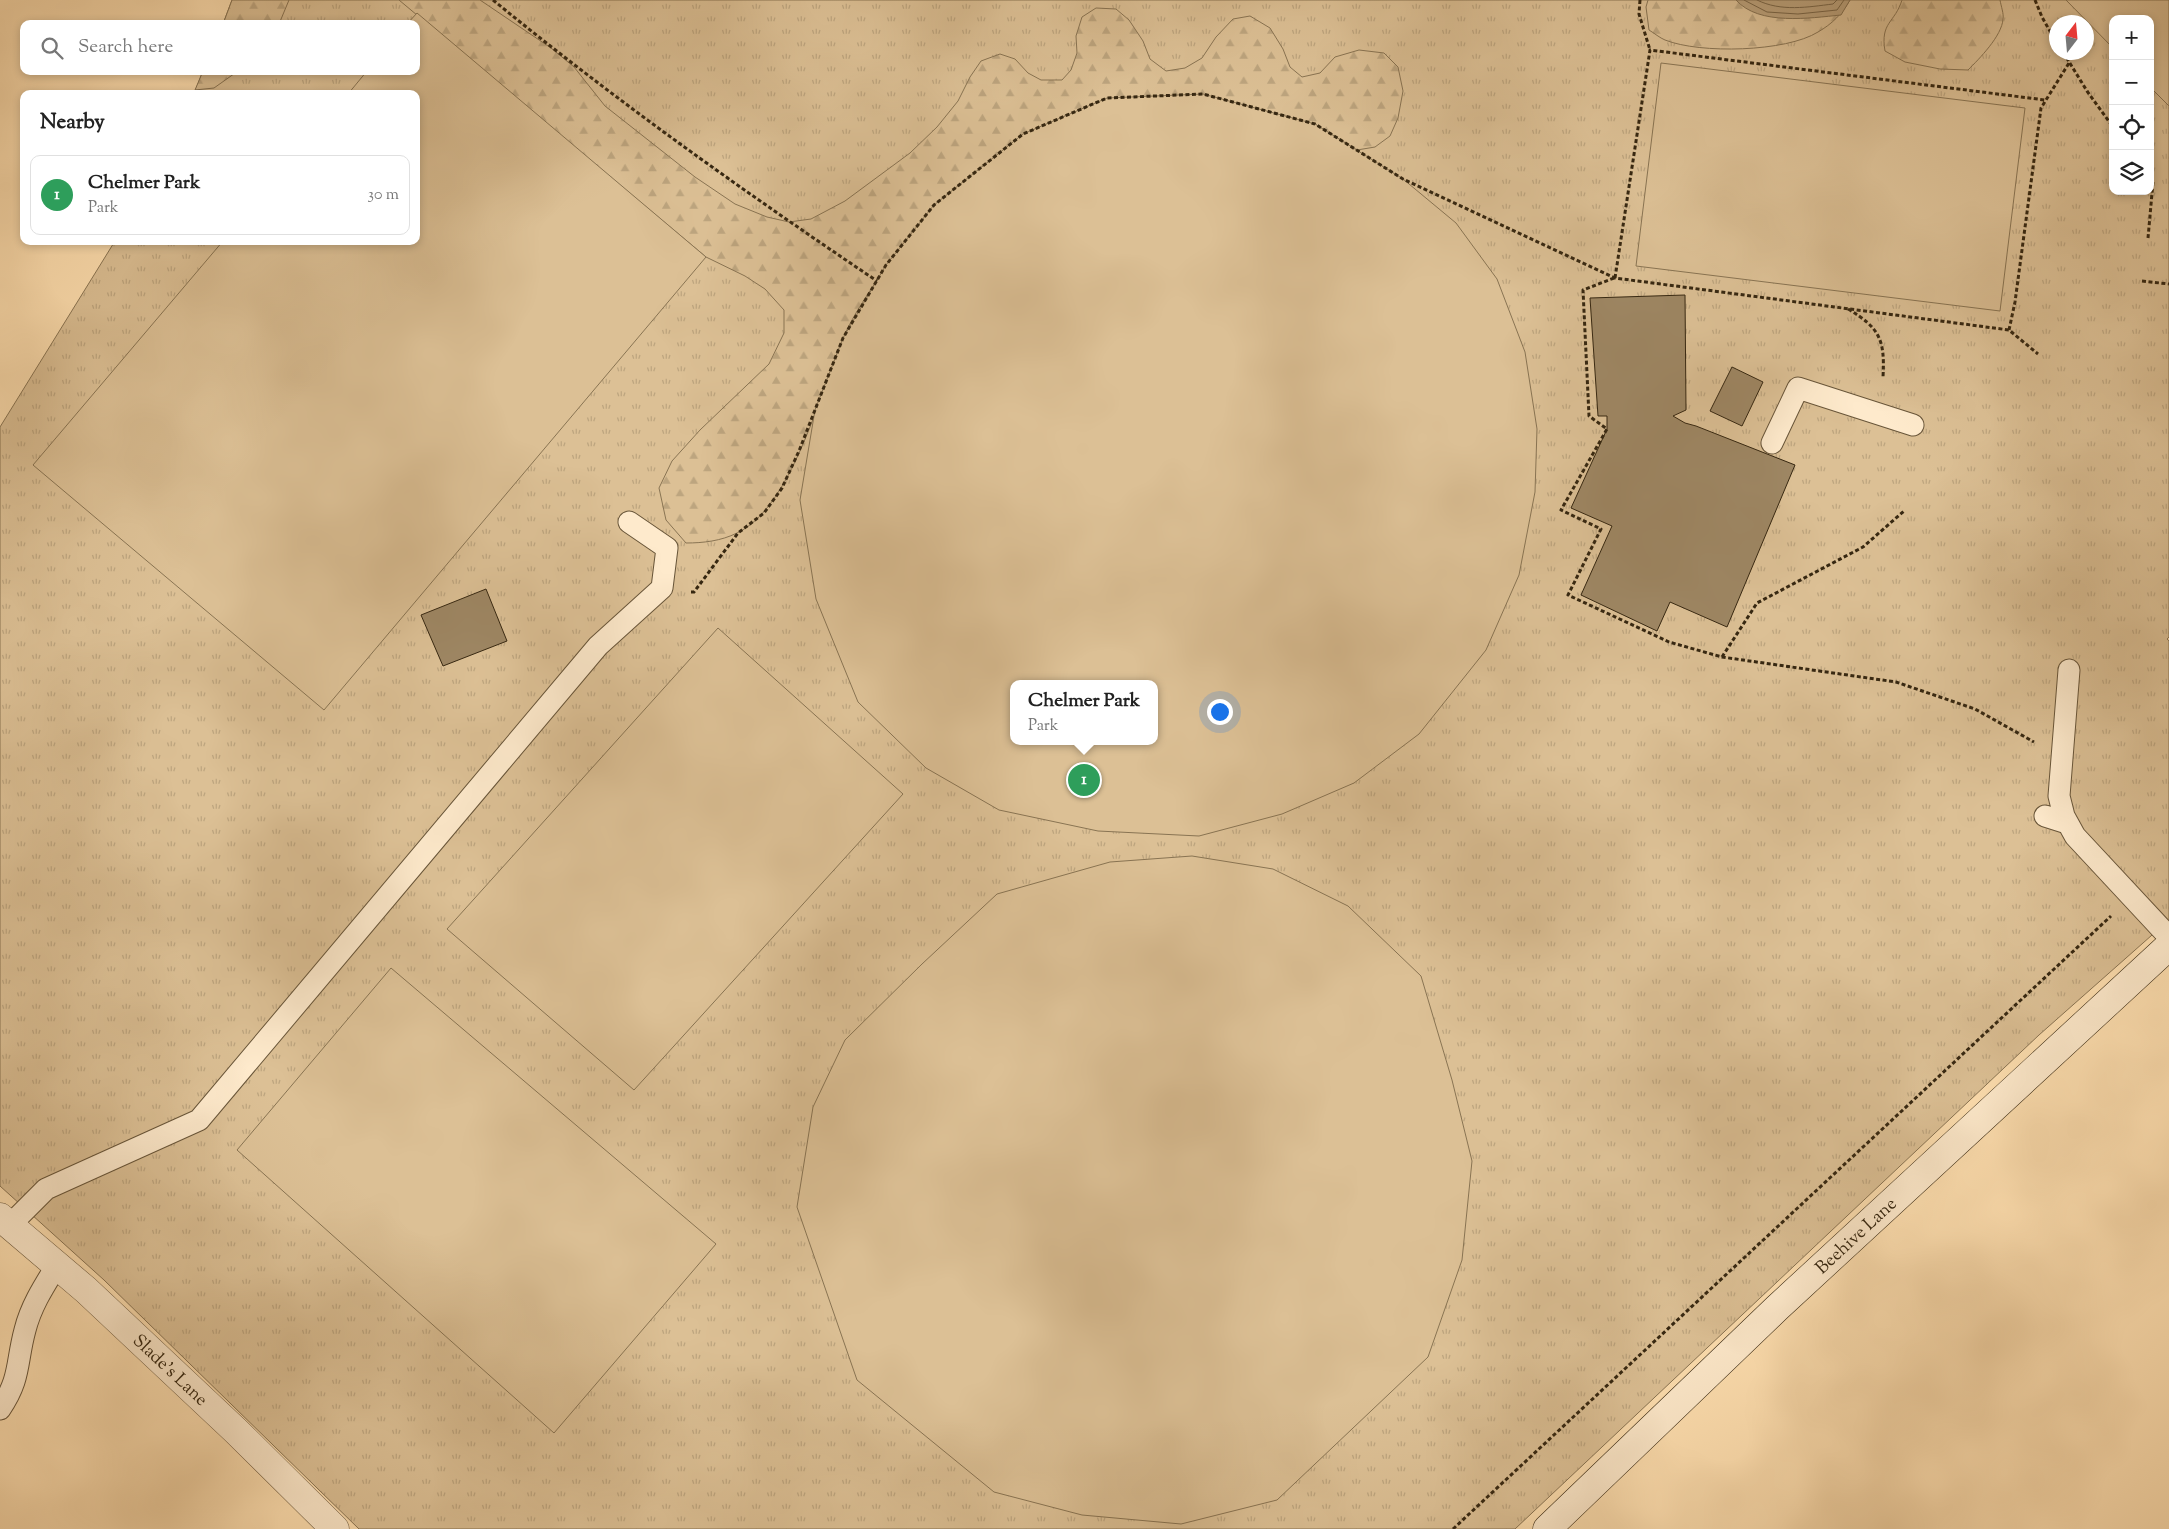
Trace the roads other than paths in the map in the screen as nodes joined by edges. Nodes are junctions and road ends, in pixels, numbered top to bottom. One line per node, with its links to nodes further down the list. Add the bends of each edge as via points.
1 (1913, 425): 2 (lane, via 1798,388)
2 (1772, 444)
3 (629, 522): 9 (lane, via 668,548 662,588 598,646 199,1120 46,1189)
4 (2069, 670): 6 (lane, via 2059,796)
5 (2046, 816): 6 (lane)
6 (2068, 823): 7 (lane, via 2075,836)
7 (2169, 938)
8 (2169, 946): 13 (main road, Beehive Lane, via 1777,1308)
9 (5, 1221): 10 (main road, Slade's Lane)
10 (57, 1265): 11 (lane, via 37,1297 25,1330 12,1392); 12 (main road, Slade's Lane)
11 (0, 1410)
12 (335, 1529)
13 (1547, 1529)

